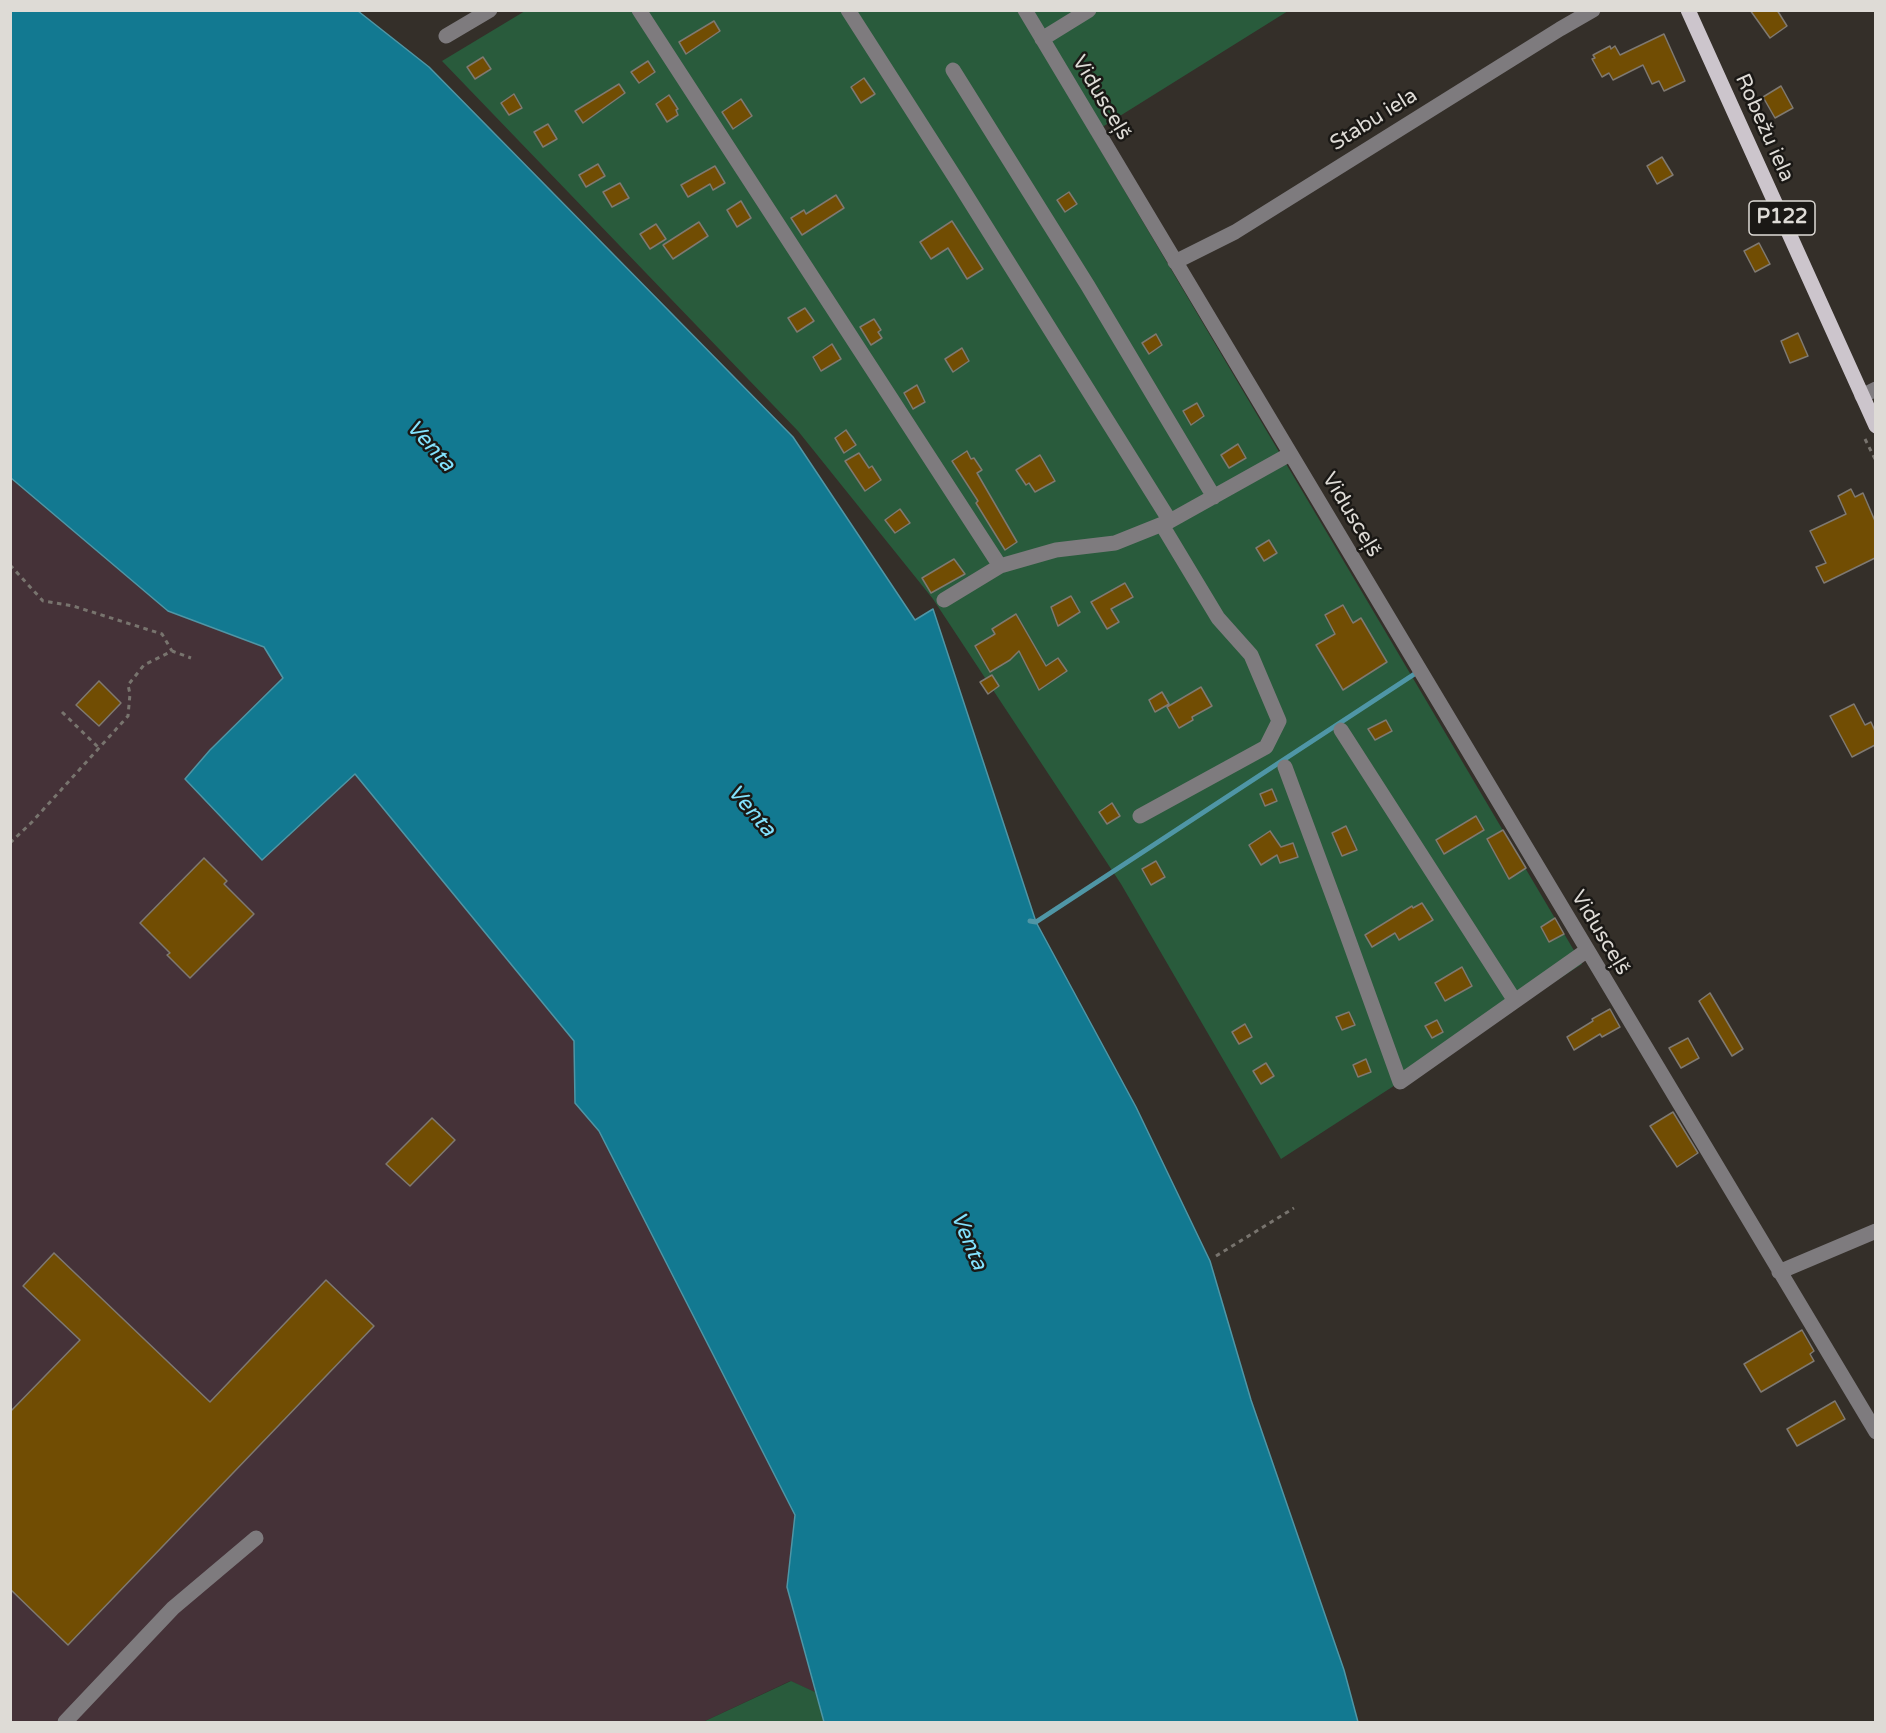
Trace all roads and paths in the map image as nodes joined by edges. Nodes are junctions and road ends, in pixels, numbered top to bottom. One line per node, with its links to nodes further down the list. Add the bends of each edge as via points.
1 (490, 10): 8 (street)
2 (639, 10): 18 (street)
3 (848, 10): 16 (street)
4 (1025, 10): 9 (street, Vidusceļš)
5 (1089, 10): 9 (street)
6 (1593, 10): 11 (street, Stabu iela, via 1234,232)
7 (1688, 10): 12 (main road, Robežu iela / P122)
8 (446, 36)
9 (1042, 39): 11 (street, Vidusceļš)
10 (953, 70): 15 (street)
11 (1175, 262): 14 (street, Vidusceļš)
12 (1869, 392): 13 (main road, Robežu iela / P122)
13 (1875, 426)
14 (1290, 453): 15 (street); 28 (street, Vidusceļš)
15 (1214, 497): 16 (street)
16 (1166, 523): 18 (street, via 1115,543 1056,550); 26 (street, via 1218,618 1251,655 1279,721 1266,747)
17 (10, 565): 20 (path, via 43,601 73,606 162,634)
18 (1000, 566): 19 (street)
19 (944, 600)
20 (171, 651): 21 (path); 24 (path, via 144,665 128,685 128,716)
21 (191, 658)
22 (62, 712): 24 (path)
23 (1341, 730): 29 (street)
24 (99, 748): 27 (path)
25 (1285, 767): 29 (street, via 1400,1082)
26 (1140, 816)
27 (10, 843)
28 (1586, 951): 29 (street); 33 (street, Vidusceļš)
29 (1515, 1001)
30 (1294, 1208): 32 (path)
31 (1875, 1231): 33 (street)
32 (1216, 1257)
33 (1779, 1272): 34 (street, Vidusceļš)
34 (1875, 1432)
35 (256, 1538): 36 (street, via 173,1608)
36 (64, 1722)

